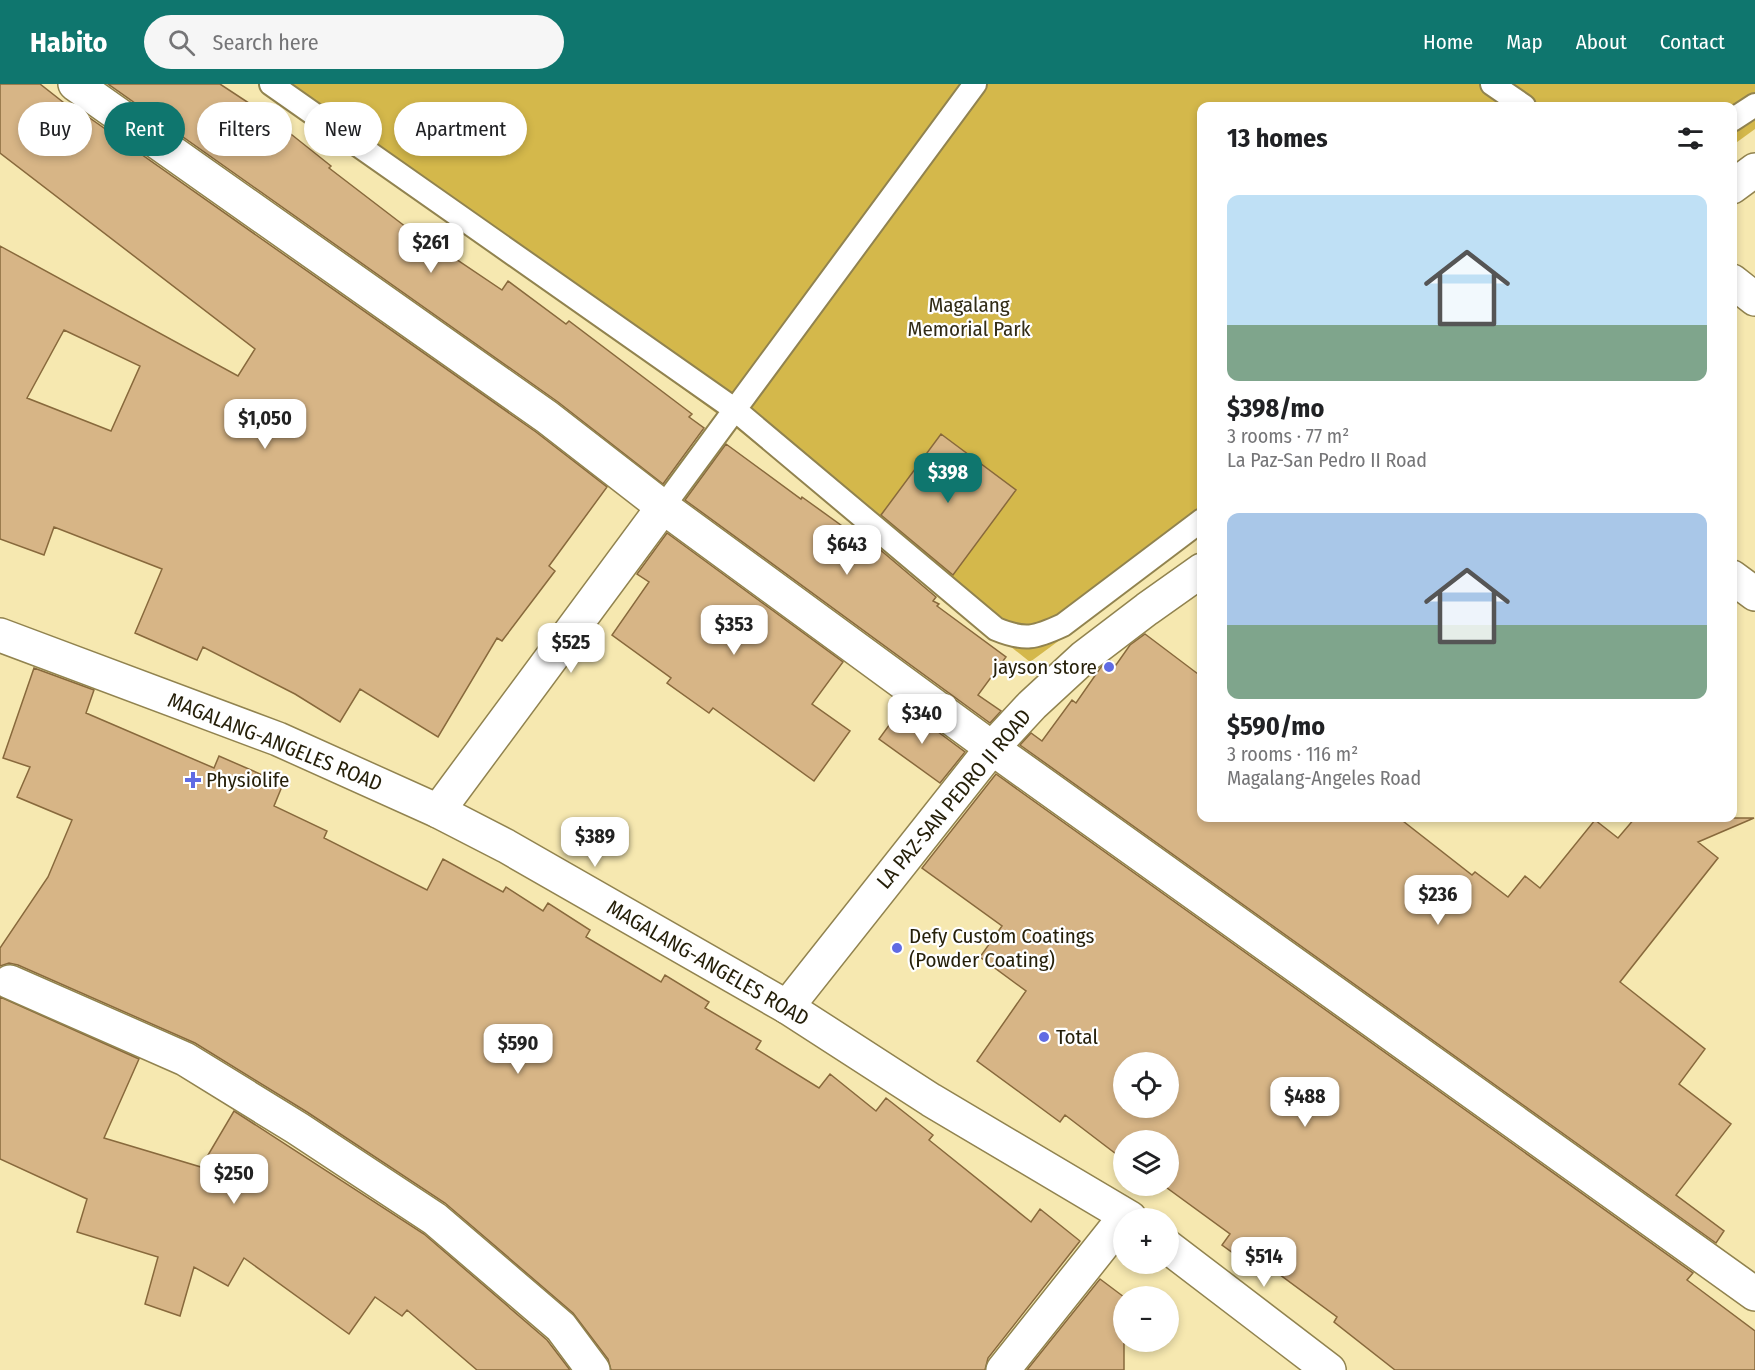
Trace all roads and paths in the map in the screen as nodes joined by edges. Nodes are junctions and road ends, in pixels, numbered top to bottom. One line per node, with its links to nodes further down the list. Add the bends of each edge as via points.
1 (75, 84): 13 (street, via 547,417)
2 (271, 84): 12 (lane)
3 (975, 84): 12 (lane)
4 (1492, 84): 5 (lane)
5 (1518, 102)
6 (1755, 105): 7 (lane)
7 (1737, 117)
8 (1755, 170): 9 (street)
9 (1737, 184)
10 (1737, 285): 11 (street)
11 (1755, 299)
12 (734, 409): 13 (lane); 14 (lane, via 996,629 1016,637 1040,636 1063,626)
13 (663, 507): 17 (street); 18 (street)
14 (1197, 524)
15 (1197, 574): 17 (street, LA PAZ-SAN PEDRO II ROAD, via 1084,657)
16 (0, 635): 18 (street, MAGALANG-ANGELES ROAD, via 278,739)
17 (992, 748): 20 (street, LA PAZ-SAN PEDRO II ROAD); 24 (street)
18 (438, 812): 20 (street, MAGALANG-ANGELES ROAD, via 506,846)
19 (10, 982): 25 (street, via 185,1059 435,1219 561,1327)
20 (787, 1007): 21 (street, MAGALANG-ANGELES ROAD, via 931,1100)
21 (1113, 1209)
22 (1113, 1233): 26 (street)
23 (1179, 1255): 27 (street)
24 (1755, 1294)
25 (593, 1370)
26 (1003, 1370)
27 (1329, 1370)

